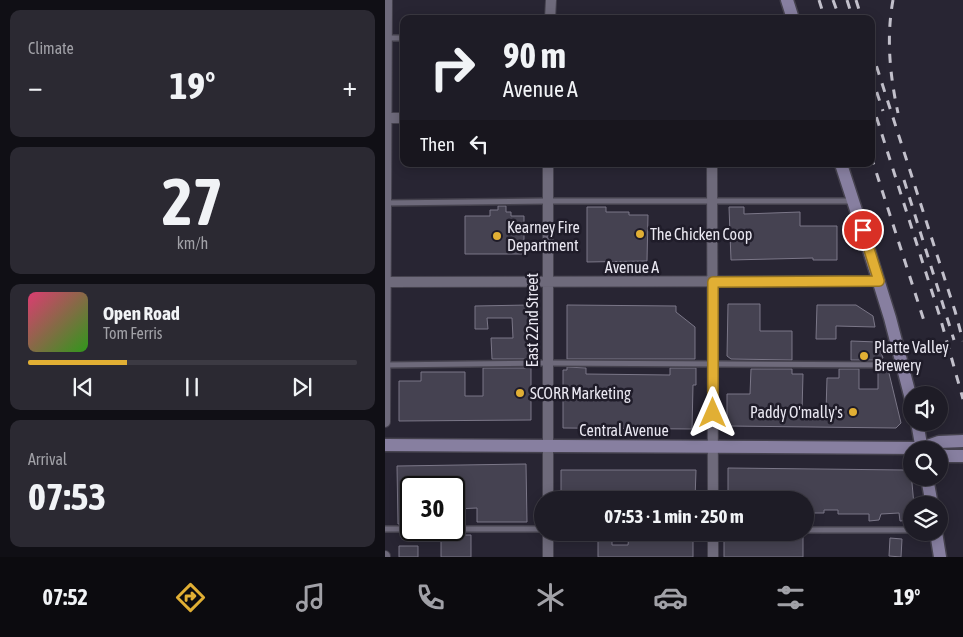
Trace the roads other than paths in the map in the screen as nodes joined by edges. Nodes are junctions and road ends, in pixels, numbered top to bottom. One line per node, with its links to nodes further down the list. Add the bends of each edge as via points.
1 (387, 0): 6 (street)
2 (551, 0): 4 (street)
3 (787, 0): 5 (street)
4 (550, 15)
5 (792, 15)
6 (386, 38): 7 (lane); 8 (street)
7 (400, 38)
8 (385, 118): 9 (street); 16 (street)
9 (400, 118)
10 (548, 167): 13 (street, East 22nd Street)
11 (712, 167): 14 (street)
12 (842, 167): 15 (street)
13 (548, 200): 14 (lane); 16 (lane); 19 (street, East 22nd Street)
14 (712, 202): 15 (lane); 20 (street)
15 (854, 202): 17 (street)
16 (385, 203): 18 (street)
17 (879, 281): 20 (street, Avenue A); 24 (street)
18 (386, 282): 19 (street, Avenue A); 23 (street)
19 (547, 282): 20 (street, Avenue A); 21 (street, East 22nd Street)
20 (713, 282): 22 (street)
21 (547, 363): 22 (lane); 23 (lane); 31 (street, East 22nd Street)
22 (713, 364): 24 (lane); 30 (street)
23 (385, 365): 26 (street)
24 (903, 365): 25 (street)
25 (908, 386)
26 (385, 422)
27 (963, 441): 28 (street, Central Avenue)
28 (948, 442)
29 (385, 445): 31 (street, Central Avenue)
30 (713, 446): 31 (street, Central Avenue); 32 (street, Central Avenue); 36 (street)
31 (547, 447): 35 (street, East 22nd Street)
32 (903, 449)
33 (948, 456): 34 (street)
34 (963, 456)
35 (548, 491)
36 (713, 491)
37 (385, 528): 38 (lane)
38 (400, 529)
39 (465, 529): 40 (lane)
40 (534, 529)
41 (814, 530): 42 (lane)
42 (903, 530)
43 (548, 541): 46 (street)
44 (713, 541): 47 (street)
45 (937, 541): 48 (street)
46 (548, 557)
47 (713, 557)
48 (940, 557)

